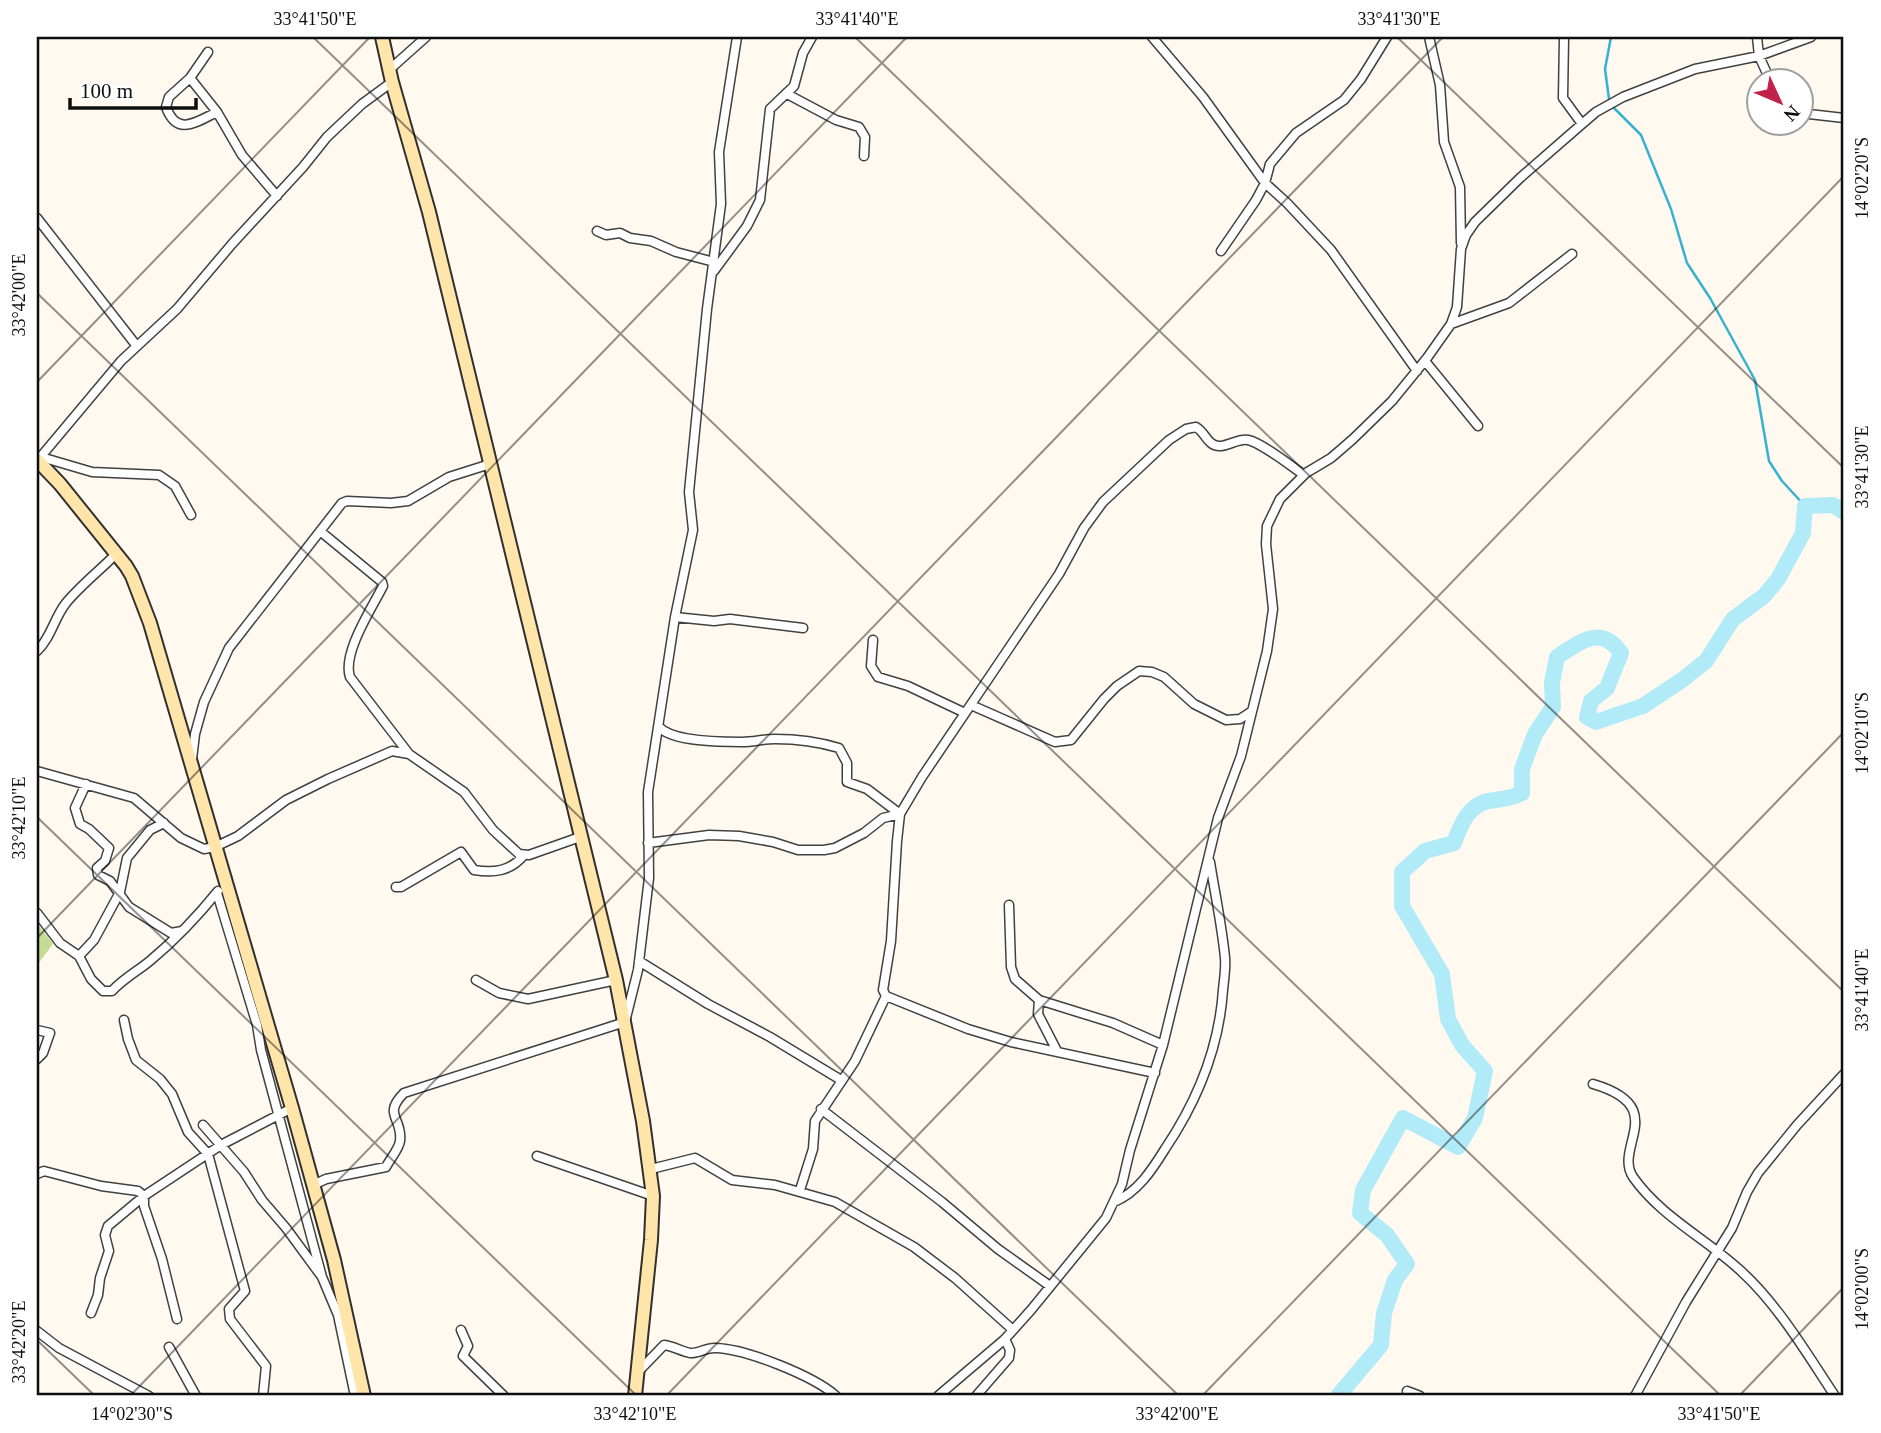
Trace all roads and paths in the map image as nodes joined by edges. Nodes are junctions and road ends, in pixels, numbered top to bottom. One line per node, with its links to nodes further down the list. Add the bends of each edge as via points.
1 (382, 37): 14 (street)
2 (426, 37): 14 (street)
3 (737, 37): 29 (street, via 719,152 721,204)
4 (812, 37): 16 (street)
5 (1152, 37): 22 (street, via 1203,97)
6 (1387, 37): 22 (street, via 1354,89 1296,134 1270,164)
7 (1429, 37): 26 (street, via 1440,85 1444,142 1460,187)
8 (1563, 37): 20 (street, via 1563,98)
9 (1757, 37): 12 (street)
10 (1811, 37): 12 (street)
11 (208, 52): 15 (street)
12 (1759, 56): 13 (street); 20 (street, via 1695,69 1623,97)
13 (1764, 66)
14 (391, 76): 23 (street, via 327,137); 37 (street)
15 (190, 78): 17 (street); 17 (street, via 169,97 169,115 183,125)
16 (787, 94): 21 (street, via 859,127); 30 (street, via 771,109 768,120 760,200)
17 (217, 112): 23 (street, via 242,155)
18 (1814, 115): 19 (street)
19 (1844, 118)
20 (1582, 124): 26 (street, via 1475,222)
21 (864, 156)
22 (1265, 183): 27 (street); 34 (street, via 1331,250)
23 (277, 196): 32 (street, via 177,309)
24 (37, 218): 32 (street)
25 (597, 231): 29 (street, via 651,241)
26 (1461, 250): 31 (street, via 1460,295)
27 (1221, 251)
28 (1572, 254): 31 (street, via 1509,303)
29 (714, 262): 30 (street)
30 (712, 273): 42 (street, via 689,492 693,530)
31 (1451, 324): 33 (street)
32 (136, 345): 36 (street)
33 (1425, 361): 34 (street); 35 (street)
34 (1417, 371): 38 (street, via 1346,445)
35 (1478, 426)
36 (38, 459): 39 (street, via 92,472 159,475 175,486); 41 (street)
37 (490, 464): 40 (street, via 449,477 408,501 346,501); 56 (street)
38 (1304, 475): 46 (street, via 1251,441 1212,444 1196,427 1177,434 1102,502); 47 (street, via 1280,499 1267,526 1273,609)
39 (191, 514)
40 (320, 531): 50 (street, via 382,582 348,670); 51 (street, via 229,648 204,702)
41 (115, 555): 45 (street, via 68,601); 51 (street, via 132,576 150,623)
42 (675, 617): 43 (street); 49 (street)
43 (803, 628)
44 (873, 640): 48 (street, via 871,666 878,677)
45 (37, 651)
46 (971, 705): 47 (street, via 1055,742 1071,740 1117,686 1139,671 1152,671 1194,704 1226,720 1240,719); 48 (street)
47 (1252, 711): 60 (street)
48 (965, 713): 54 (street)
49 (659, 727): 54 (street, via 668,735 684,738 791,740 839,748 847,762 847,782 867,789); 57 (street, via 648,792)
50 (409, 754): 58 (street, via 392,751 328,779 286,800 238,836); 59 (street, via 464,792 493,830)
51 (191, 761): 58 (street)
52 (37, 771): 53 (street)
53 (86, 784): 55 (street, via 134,798); 63 (street, via 75,808 80,824 109,848 97,868 98,875)
54 (901, 814): 57 (street, via 883,818 864,833 824,850 798,850 719,835); 72 (street)
55 (164, 823): 58 (street, via 195,847); 63 (street, via 150,830 127,858)
56 (580, 837): 59 (street); 71 (street)
57 (648, 843): 69 (street, via 649,878)
58 (215, 847): 61 (street)
59 (524, 855): 62 (street, via 518,863 492,873 474,870 461,852)
60 (1209, 856): 77 (street); 96 (street, via 1225,961 1214,1050 1191,1107 1170,1142 1144,1179 1125,1198)
61 (226, 881): 64 (street); 85 (street)
62 (396, 887)
63 (120, 892): 67 (street, via 129,907 171,933); 68 (street, via 94,940)
64 (217, 893): 67 (street); 85 (street, via 261,1050)
65 (1009, 905): 73 (street, via 1011,967 1015,979)
66 (37, 913): 68 (street, via 60,943)
67 (184, 931): 68 (street, via 112,991 103,990 91,979)
68 (79, 957)
69 (639, 961): 75 (street); 82 (street)
70 (476, 980): 71 (street, via 499,993 528,999)
71 (616, 980): 75 (street)
72 (886, 996): 78 (street, via 1011,1042); 82 (street)
73 (1039, 1000): 77 (street, via 1113,1023); 78 (street, via 1038,1014)
74 (124, 1020): 88 (street, via 136,1060 172,1094 188,1132)
75 (625, 1023): 90 (street); 92 (street, via 404,1093 394,1103 393,1114 400,1143 386,1167)
76 (37, 1030): 79 (street, via 50,1033)
77 (1163, 1045): 80 (street)
78 (1057, 1051): 80 (street)
79 (37, 1059)
80 (1155, 1073): 96 (street)
81 (1844, 1074): 97 (street, via 1758,1172)
82 (841, 1080): 84 (street)
83 (1593, 1084): 97 (street, via 1610,1088 1634,1113 1630,1173 1660,1207)
84 (821, 1109): 93 (street); 99 (street)
85 (285, 1111): 87 (street); 92 (street); 98 (street)
86 (203, 1125): 87 (street)
87 (221, 1145): 88 (street); 98 (street)
88 (208, 1154): 94 (street); 111 (street, via 245,1291 229,1309 229,1319 266,1366)
89 (537, 1156): 95 (street)
90 (651, 1169): 93 (street, via 695,1158 732,1180); 95 (street)
91 (37, 1174): 94 (street, via 44,1171)
92 (313, 1185): 113 (street)
93 (800, 1191): 103 (street, via 835,1202 914,1247)
94 (144, 1195): 100 (street, via 108,1226 109,1251); 101 (street)
95 (653, 1196): 107 (street)
96 (1114, 1202): 99 (street)
97 (1718, 1252): 120 (street); 121 (street, via 1759,1289)
98 (323, 1277): 112 (street, via 338,1315)
99 (1050, 1286): 103 (street)
100 (91, 1313)
101 (177, 1319)
102 (461, 1330): 114 (street, via 468,1346 463,1356)
103 (1013, 1330): 105 (street)
104 (37, 1331): 109 (street, via 58,1348)
105 (1005, 1339): 117 (street); 118 (street, via 1009,1358)
106 (169, 1347): 110 (street)
107 (636, 1374): 115 (street); 116 (street, via 664,1345 691,1353 714,1347 785,1367)
108 (1407, 1391): 119 (street)
109 (149, 1396)
110 (196, 1396)
111 (263, 1396)
112 (355, 1396)
113 (364, 1396)
114 (504, 1396)
115 (635, 1396)
116 (836, 1396)
117 (938, 1396)
118 (976, 1396)
119 (1420, 1396)
120 (1635, 1396)
121 (1835, 1396)

